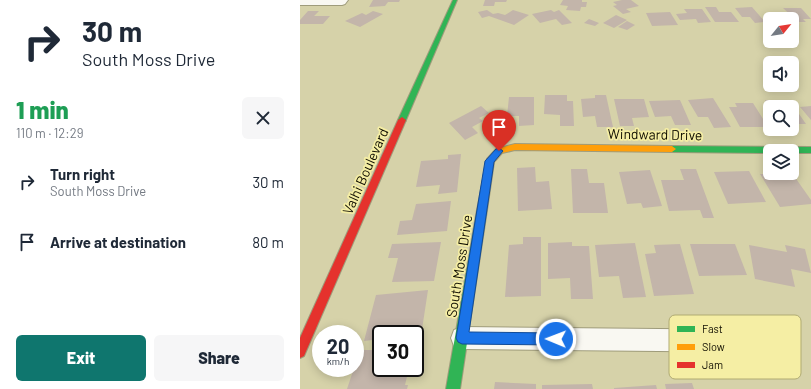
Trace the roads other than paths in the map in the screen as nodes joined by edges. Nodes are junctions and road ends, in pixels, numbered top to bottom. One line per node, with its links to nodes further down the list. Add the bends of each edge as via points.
1 (344, 0): 3 (street)
2 (455, 0): 8 (street, Valhi Boulevard)
3 (300, 2)
4 (811, 150): 5 (street, Windward Drive, via 515,147)
5 (499, 151): 6 (street, South Moss Drive, via 490,161)
6 (462, 338): 7 (street); 9 (street, South Moss Drive)
7 (669, 340)
8 (300, 352)
9 (453, 389)

